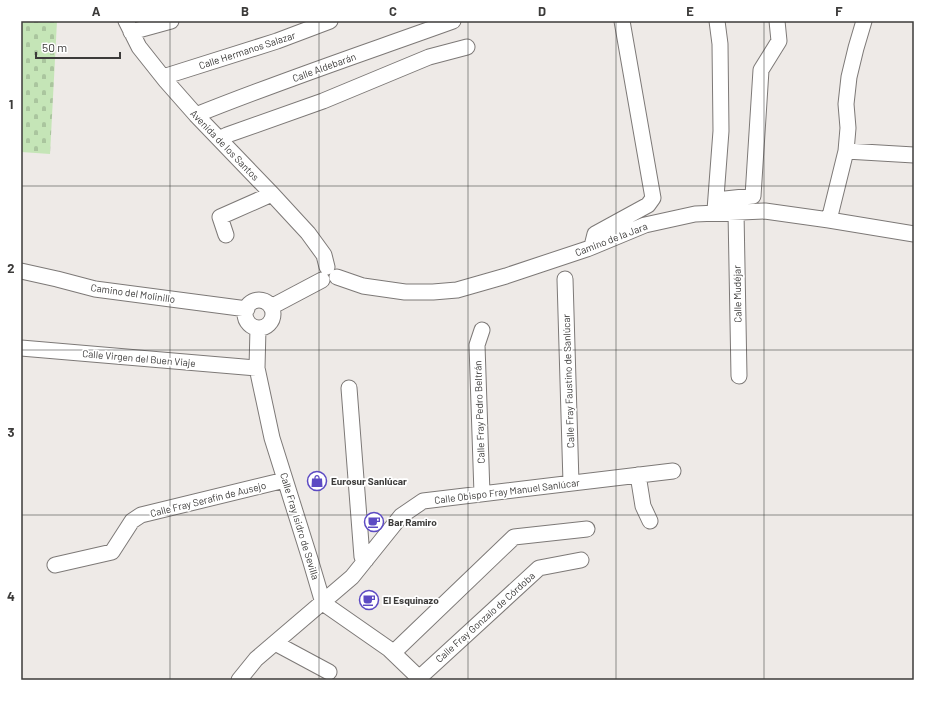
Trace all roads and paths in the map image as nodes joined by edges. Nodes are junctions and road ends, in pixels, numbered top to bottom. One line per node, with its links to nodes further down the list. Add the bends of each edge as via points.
1 (171, 21): 8 (street)
2 (330, 21): 10 (street, Calle Hermanos Salazar, via 277,41)
3 (453, 21): 11 (street, Calle Aldebarán)
4 (622, 21): 21 (street, via 653,198 648,204 595,234)
5 (718, 21): 16 (street, via 721,131)
6 (777, 21): 16 (street, via 778,41 761,70 753,196)
7 (864, 21): 13 (street, via 849,77)
8 (128, 27): 10 (street, Avenida de los Santos, via 139,47)
9 (467, 47): 12 (street, via 429,58)
10 (163, 77): 11 (street, Avenida de los Santos)
11 (196, 115): 12 (street, Avenida de los Santos)
12 (219, 139): 15 (street, Avenida de los Santos)
13 (846, 151): 14 (street); 18 (street)
14 (914, 156)
15 (272, 194): 20 (street, via 220,217); 23 (street, Avenida de los Santos, via 308,233 324,255)
16 (715, 206): 17 (street, Camino de la Jara); 21 (street, Camino de la Jara, via 695,214 645,224)
17 (736, 212): 18 (street, Camino de la Jara, via 765,211); 31 (street, Calle Mudéjar)
18 (828, 220): 19 (street, Camino de la Jara)
19 (914, 234)
20 (226, 235)
21 (592, 246): 23 (street, Camino de la Jara, via 457,290 405,292 363,286)
22 (21, 271): 26 (street, Camino del Molinillo, via 96,289)
23 (329, 275): 25 (street)
24 (565, 279): 36 (street, Calle Fray Faustino de Sanlúcar)
25 (271, 307): 26 (street, via 266,302 258,300 251,303); 27 (street, via 273,315 270,323)
26 (247, 309): 27 (street, via 247,321)
27 (258, 328): 30 (street, Calle Fray Isidro de Sevilla)
28 (482, 330): 37 (street, Calle Fray Pedro Beltrán, via 477,345)
29 (21, 348): 30 (street, Calle Virgen del Buen Viaje)
30 (257, 368): 35 (street, Calle Fray Isidro de Sevilla, via 272,438)
31 (739, 376)
32 (349, 388): 40 (street, via 362,557)
33 (673, 471): 34 (street, Calle Obispo Fray Manuel Sanlúcar)
34 (638, 475): 36 (street, Calle Obispo Fray Manuel Sanlúcar); 38 (street, via 644,506)
35 (285, 480): 42 (street, Calle Fray Serafín de Ausejo, via 141,515 132,521 112,552); 43 (street, Calle Fray Isidro de Sevilla)
36 (571, 483): 37 (street, Calle Obispo Fray Manuel Sanlúcar)
37 (482, 494): 40 (street, Calle Obispo Fray Manuel Sanlúcar, via 423,501 401,516)
38 (650, 521)
39 (587, 529): 45 (street, via 514,537)
40 (366, 560): 43 (street, Calle Obispo Fray Manuel Sanlúcar, via 352,577)
41 (581, 560): 47 (street, Calle Fray Gonzalo de Córdoba, via 539,568)
42 (55, 565)
43 (323, 603): 44 (street, Calle Obispo Fray Manuel Sanlúcar); 45 (street)
44 (275, 643): 46 (street); 48 (street, Calle Obispo Fray Manuel Sanlúcar)
45 (393, 653): 47 (street)
46 (329, 672)
47 (419, 679)
48 (239, 680)

